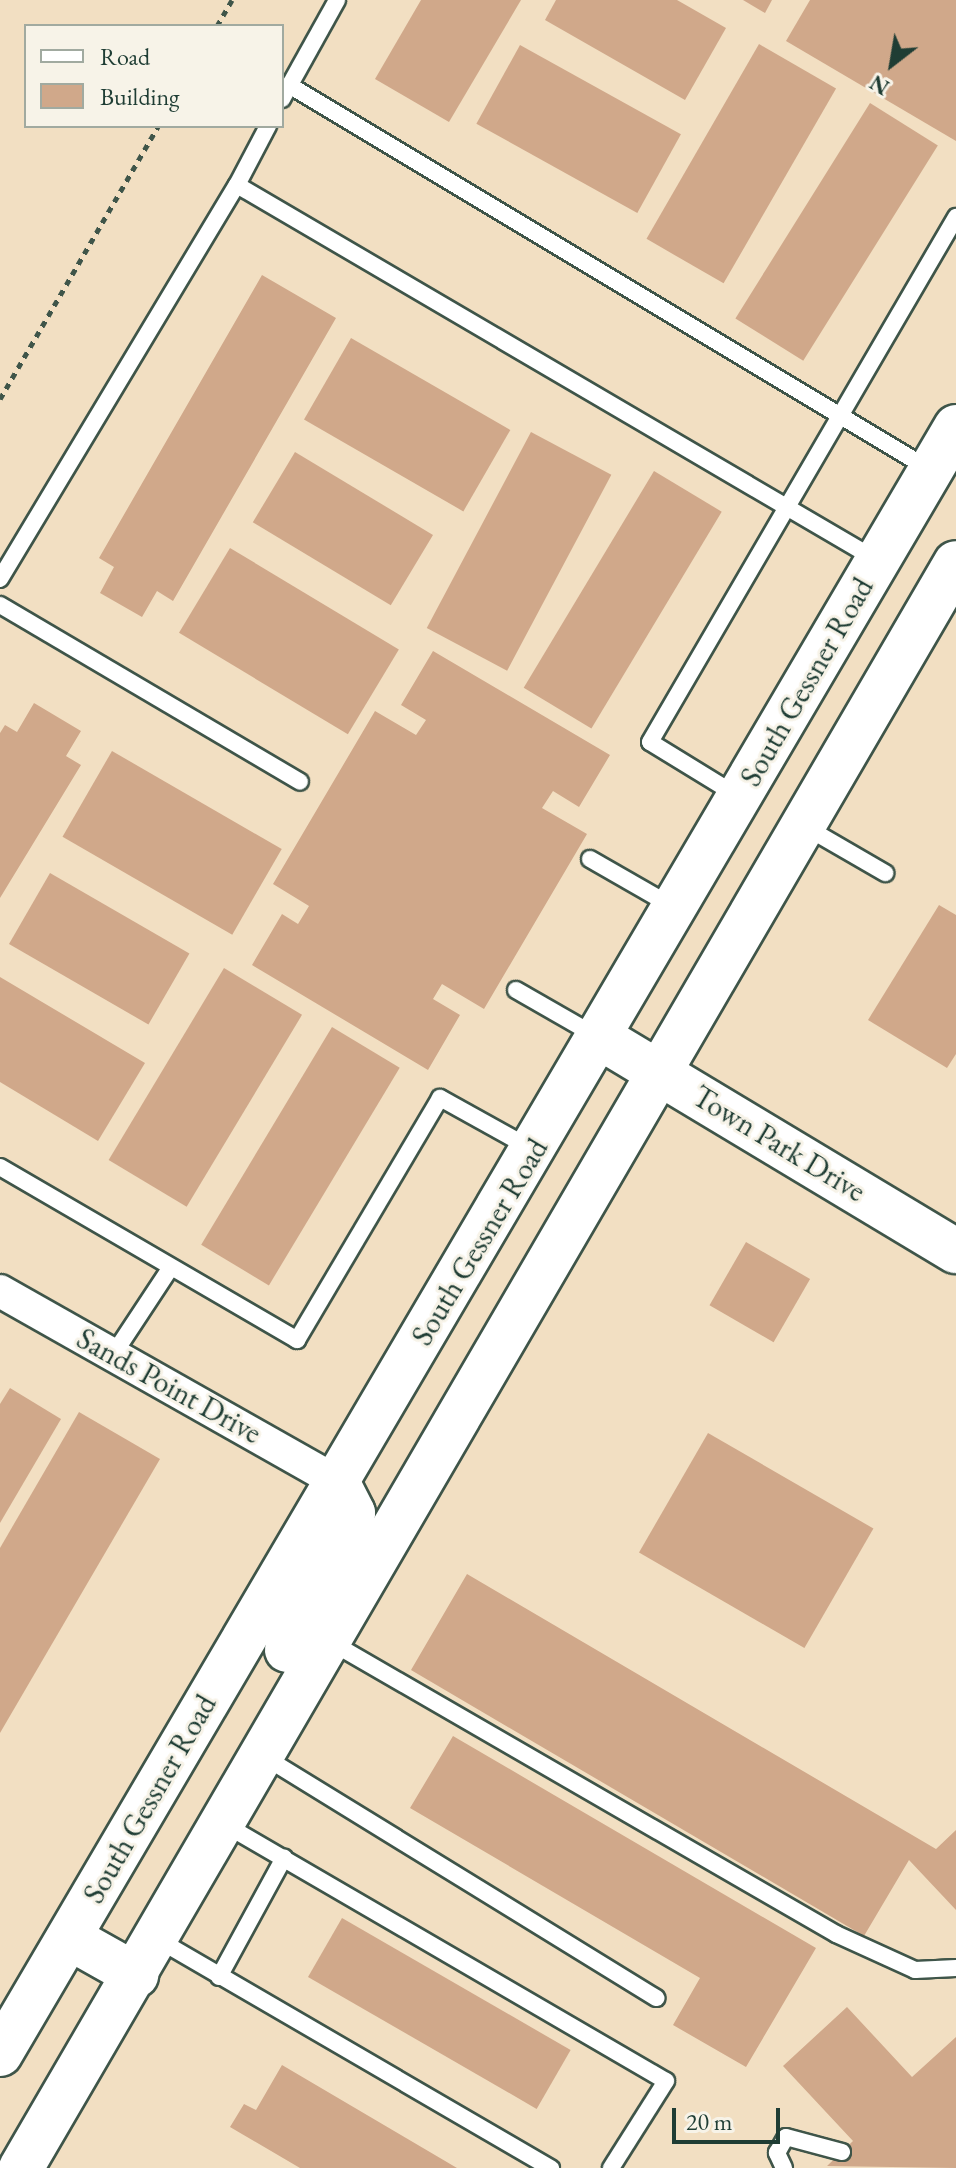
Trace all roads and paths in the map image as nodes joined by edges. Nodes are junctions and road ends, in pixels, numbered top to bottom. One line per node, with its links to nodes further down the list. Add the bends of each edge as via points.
1 (232, 0): 3 (path)
2 (337, 0): 4 (lane)
3 (218, 24)
4 (285, 92): 10 (lane)
5 (157, 128): 9 (path)
6 (267, 128): 7 (lane)
7 (237, 185): 13 (lane); 16 (lane)
8 (956, 217): 10 (lane)
9 (0, 399)
10 (841, 415): 12 (lane); 13 (lane)
11 (956, 427): 12 (main road, South Gessner Road)
12 (931, 471): 14 (main road, South Gessner Road)
13 (786, 509): 14 (lane); 19 (lane, via 650,742)
14 (878, 561): 19 (main road, South Gessner Road)
15 (956, 563): 20 (main road)
16 (0, 579)
17 (0, 605): 18 (lane)
18 (300, 782)
19 (741, 797): 23 (main road, South Gessner Road)
20 (804, 826): 22 (lane); 26 (main road)
21 (590, 859): 23 (lane)
22 (885, 873)
23 (676, 909): 25 (main road, South Gessner Road)
24 (516, 990): 25 (lane)
25 (601, 1038): 26 (main road, Town Park Drive); 27 (main road, South Gessner Road)
26 (662, 1075): 29 (main road, Town Park Drive); 34 (main road)
27 (534, 1150): 30 (lane, via 440,1098 297,1340); 33 (main road, South Gessner Road)
28 (0, 1167): 30 (lane)
29 (956, 1251)
30 (171, 1267): 32 (lane)
31 (0, 1291): 32 (street, Sands Point Drive)
32 (113, 1355): 33 (street, Sands Point Drive)
33 (337, 1482): 35 (main road, via 353,1513 339,1559 270,1681); 38 (main road, South Gessner Road)
34 (328, 1640): 35 (main road); 40 (lane, via 836,1934 915,1970)
35 (262, 1755): 36 (main road); 42 (lane)
36 (222, 1823): 37 (lane); 39 (main road)
37 (284, 1858): 41 (lane); 48 (lane, via 666,2081)
38 (70, 1938): 39 (main road); 43 (main road, South Gessner Road)
39 (146, 1957): 41 (lane); 46 (main road)
40 (956, 1968)
41 (219, 1977): 47 (lane)
42 (656, 1998)
43 (11, 2011): 44 (main road, South Gessner Road)
44 (0, 2054)
45 (842, 2152): 49 (lane, via 786,2137 777,2153)
46 (21, 2168)
47 (551, 2168)
48 (611, 2168)
49 (784, 2168)

